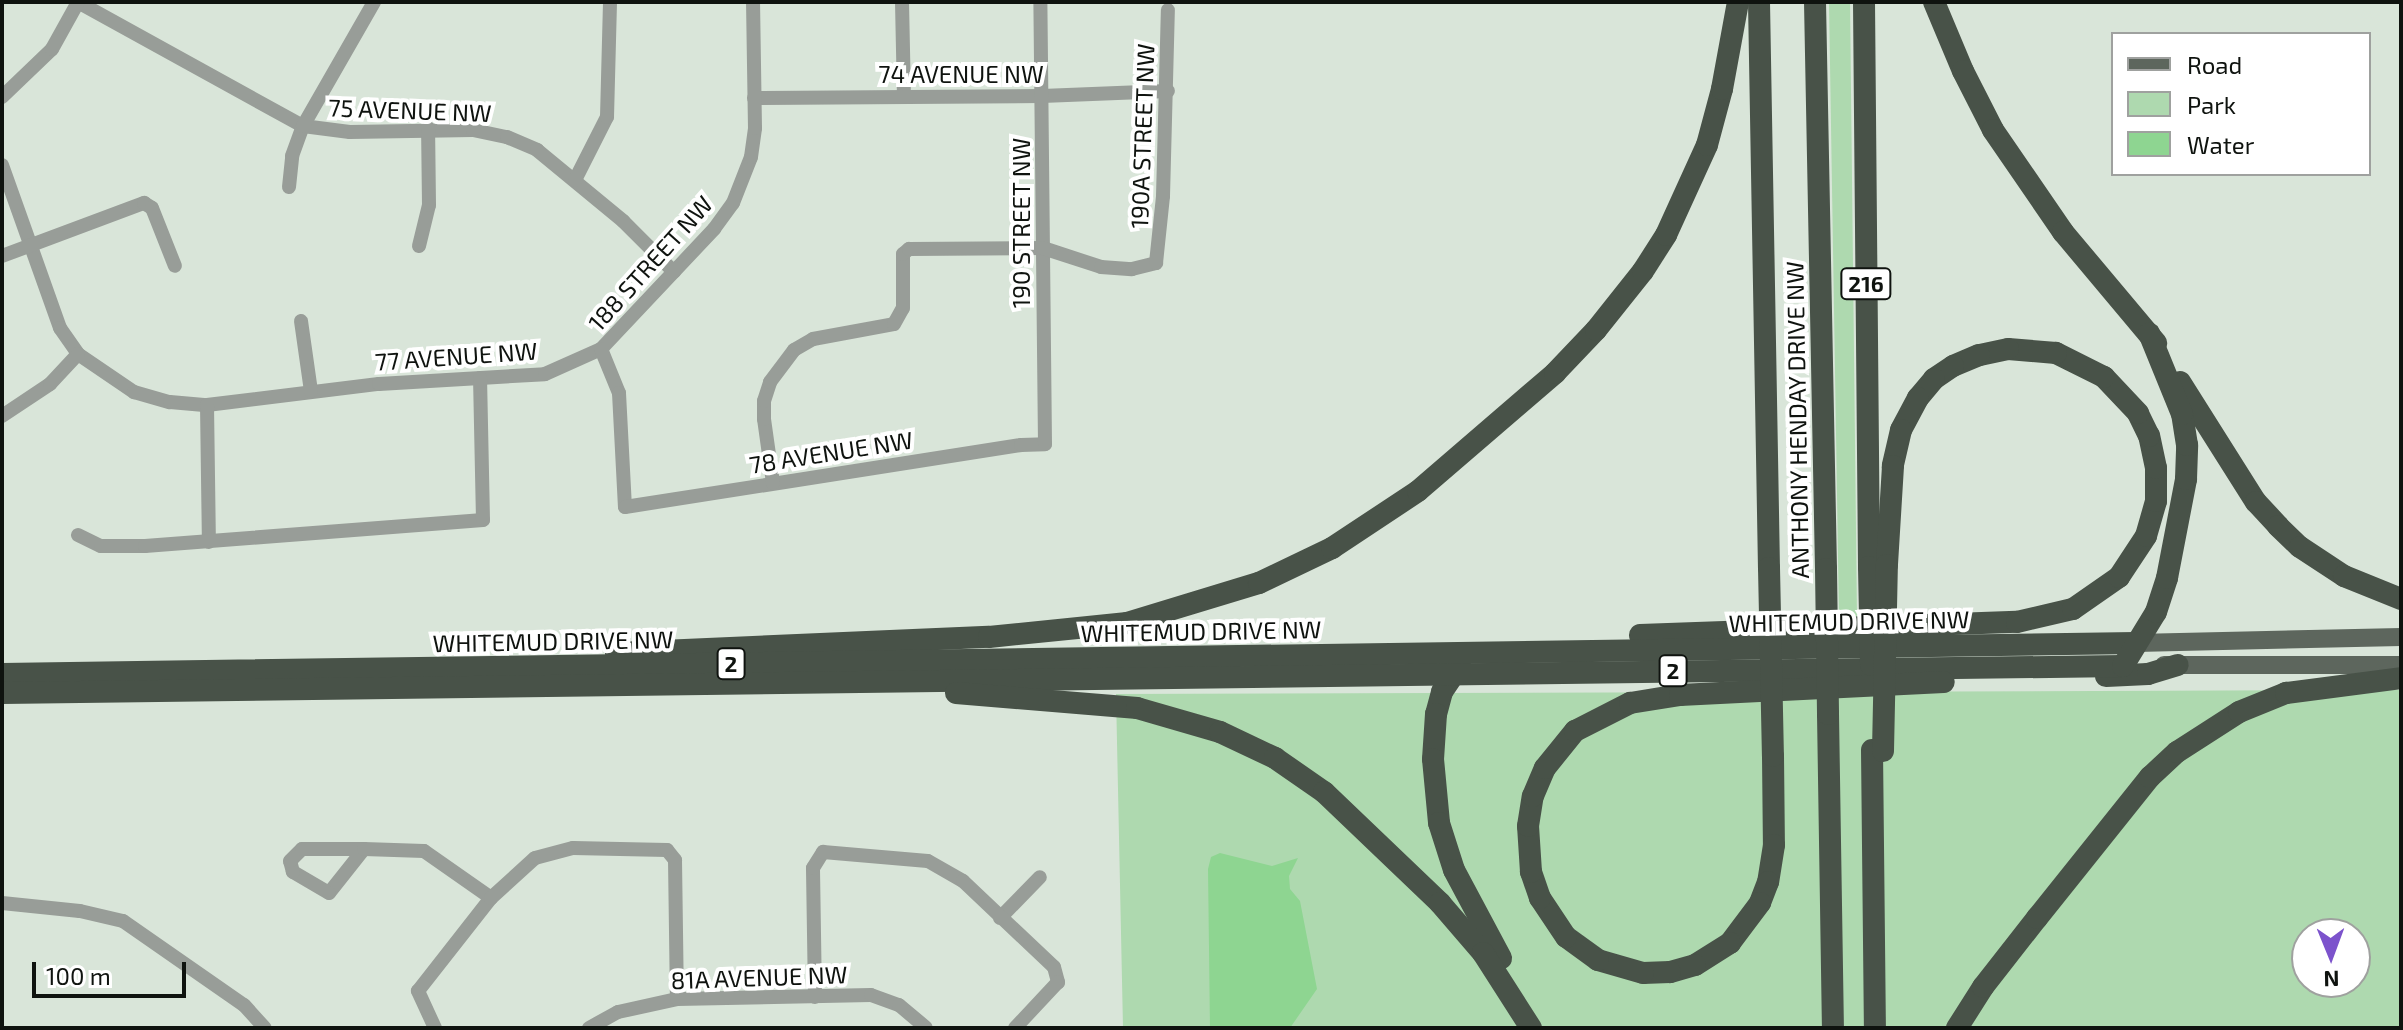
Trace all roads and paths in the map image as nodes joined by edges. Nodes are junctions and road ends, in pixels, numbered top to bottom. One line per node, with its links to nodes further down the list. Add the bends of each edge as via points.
1 (78, 2): 15 (street, via 52,49); 18 (street, 75 AVENUE NW)
2 (374, 2): 18 (street)
3 (610, 2): 21 (street, via 607,117)
4 (753, 2): 17 (street, 188 STREET NW)
5 (902, 2): 16 (street)
6 (1040, 2): 14 (street, 190 STREET NW)
7 (1738, 2): 51 (highway, via 1707,145 1666,235 1643,271 1555,373 1418,491 1332,548 1259,583 1127,623 989,637 627,651)
8 (1759, 2): 48 (highway, bridge, via 1769,568 1773,756 1774,845 1768,882 1760,903 1730,943 1695,965 1670,972 1643,973 1598,960 1566,937 1540,898 1531,872 1528,826 1545,768 1575,731 1630,703 1680,695 2148,674)
9 (1815, 2): 63 (highway, ANTHONY HENDAY DRIVE NW / 216, bridge)
10 (1864, 2): 42 (highway, 216)
11 (1934, 2): 30 (highway, via 1993,130 2063,232)
12 (1168, 10): 13 (street, 190A STREET NW)
13 (1168, 91): 14 (street, 74 AVENUE NW); 25 (street, 190A STREET NW, via 1156,263 1132,269 1101,267)
14 (1042, 96): 16 (street, 74 AVENUE NW); 25 (street, 190 STREET NW)
15 (2, 97)
16 (904, 97): 17 (street, 74 AVENUE NW)
17 (754, 98): 28 (street, 188 STREET NW, via 751,157 733,203)
18 (303, 126): 19 (street, 75 AVENUE NW, via 350,132); 22 (street, via 292,156)
19 (428, 128): 21 (street, 75 AVENUE NW, via 507,137 537,150); 23 (street, via 429,205)
20 (2, 165): 24 (street)
21 (575, 180): 28 (street, 75 AVENUE NW)
22 (289, 187)
23 (419, 246)
24 (29, 247): 26 (street); 27 (street, via 144,203 152,208); 32 (street, via 60,328)
25 (1043, 248): 37 (street, 190 STREET NW); 38 (street, via 909,249 903,254 903,308 894,324 813,339 794,350 770,382 764,419)
26 (2, 256)
27 (175, 266)
28 (674, 272): 31 (street, 188 STREET NW)
29 (301, 321): 34 (street)
30 (2149, 333): 43 (highway, via 2248,490 2278,526 2344,576); 45 (highway, via 2182,414 2186,479 2167,578 2156,612)
31 (601, 349): 33 (street, 77 AVENUE NW, via 545,374); 39 (street, 188 STREET NW, via 619,393)
32 (78, 354): 35 (street, 77 AVENUE NW, via 134,392); 36 (street, via 50,384)
33 (480, 378): 34 (street, 77 AVENUE NW); 41 (street, via 483,520)
34 (311, 391): 35 (street, 77 AVENUE NW)
35 (207, 405): 41 (street)
36 (2, 416)
37 (1045, 444): 38 (street, 78 AVENUE NW)
38 (773, 483): 39 (street, 78 AVENUE NW)
39 (625, 507)
40 (78, 535): 41 (street, via 101,546)
41 (209, 542)
42 (1878, 566): 47 (highway, via 1901,430 1918,398 1953,366 2008,349 2056,353 2104,377 2138,413 2149,436 2156,476 2156,501 2146,536 2109,588 2056,615 2017,622 1377,644); 74 (highway, 216, bridge, via 1878,751 1872,803)
43 (2401, 599)
44 (2401, 637): 45 (main road, WHITEMUD DRIVE NW)
45 (2136, 643): 46 (highway, WHITEMUD DRIVE NW / 2); 50 (highway)
46 (1475, 651): 47 (highway, WHITEMUD DRIVE NW); 52 (highway)
47 (1271, 656): 51 (highway, WHITEMUD DRIVE NW / 2)
48 (2178, 665): 49 (main road, WHITEMUD DRIVE NW); 50 (main road, WHITEMUD DRIVE NW)
49 (2401, 665)
50 (2123, 666): 52 (highway, WHITEMUD DRIVE NW / 2)
51 (552, 667): 53 (highway, WHITEMUD DRIVE NW / 2)
52 (1454, 673): 55 (highway, WHITEMUD DRIVE NW / 2); 71 (highway, via 1436,714 1433,759 1439,823 1476,916)
53 (2, 674)
54 (2401, 678): 75 (highway, via 2286,693 2226,719 2177,752 2150,777 2037,918)
55 (727, 682): 56 (highway, WHITEMUD DRIVE NW / 2); 70 (highway, via 1073,700 1137,708 1220,732 1312,783 1382,844 1483,953)
56 (2, 693)
57 (364, 849): 57 (street, via 302,849 290,861 293,872 329,893); 59 (street, via 424,851)
58 (1040, 877): 61 (street)
59 (491, 898): 64 (street, via 535,858 573,848 667,850 675,860); 66 (street, via 418,991)
60 (2, 903): 65 (street, via 123,921 244,1005)
61 (1000, 918): 62 (street, via 963,881 928,861 823,852 813,868); 69 (street, via 1054,967 1058,982)
62 (815, 997): 64 (street, 81A AVENUE NW); 68 (street, 81A AVENUE NW, via 871,995 899,1005)
63 (1832, 997): 72 (highway); 73 (highway, ANTHONY HENDAY DRIVE NW / 216)
64 (677, 999): 67 (street, 81A AVENUE NW, via 618,1012)
65 (265, 1028)
66 (435, 1028)
67 (589, 1028)
68 (926, 1028)
69 (1015, 1028)
70 (1531, 1028)
71 (1542, 1028)
72 (1822, 1028)
73 (1833, 1028)
74 (1875, 1028)
75 (1957, 1028)

